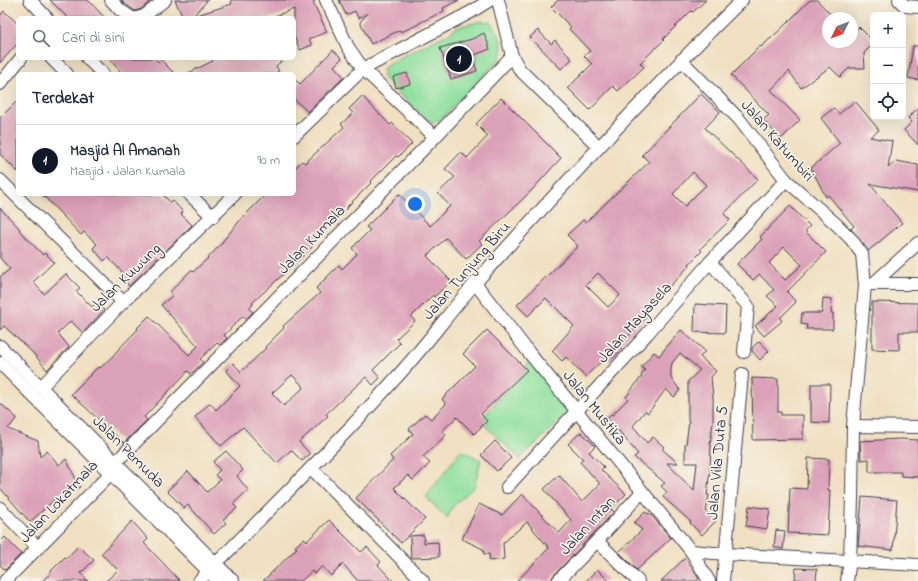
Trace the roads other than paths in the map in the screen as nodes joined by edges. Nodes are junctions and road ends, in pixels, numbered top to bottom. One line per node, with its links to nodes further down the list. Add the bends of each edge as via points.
1 (30, 0): 10 (street)
2 (110, 0): 11 (street)
3 (165, 0): 12 (street)
4 (326, 0): 18 (street, via 348,47)
5 (490, 0): 18 (street)
6 (498, 0): 13 (street)
7 (742, 0): 17 (street, Jalan Tunjung Biru)
8 (899, 0): 9 (street, via 904,6)
9 (918, 7)
10 (45, 16)
11 (129, 16)
12 (144, 16)
13 (512, 56): 23 (street, Jalan Kumala); 24 (street, via 524,75)
14 (19, 60): 21 (street)
15 (53, 60): 19 (street)
16 (89, 60): 20 (street)
17 (681, 60): 24 (street, Jalan Tunjung Biru); 26 (street, Jalan Katumbiri, via 739,119)
18 (363, 69): 22 (street); 23 (street)
19 (65, 72)
20 (101, 72)
21 (0, 84)
22 (296, 134)
23 (435, 137): 46 (street, Jalan Kumala)
24 (598, 147): 34 (street, Jalan Tunjung Biru)
25 (0, 180): 28 (street)
26 (786, 180): 33 (street, Jalan Mayasela); 35 (street, Jalan Katumbiri, via 836,224 862,254)
27 (16, 196): 37 (street)
28 (16, 196)
29 (192, 196): 31 (street)
30 (228, 196): 31 (street, Jalan Kuwung)
31 (213, 217): 37 (street, Jalan Kuwung)
32 (918, 243): 35 (street)
33 (710, 262): 39 (street, via 748,306); 43 (street, Jalan Mayasela)
34 (475, 284): 43 (street, Jalan Mustika); 48 (street, Jalan Tunjung Biru, via 395,379)
35 (869, 284): 36 (street); 44 (street, Jalan Katumbiri)
36 (918, 284)
37 (123, 302): 42 (street, Jalan Kuwung)
38 (0, 346): 42 (street, Jalan Pemuda)
39 (744, 352)
40 (0, 363): 47 (street, Jalan Pemuda)
41 (742, 374): 55 (street, Jalan Vila Duta 5)
42 (41, 387): 47 (street, Jalan Pemuda)
43 (576, 411): 49 (street, Jalan Mayasela); 54 (street, Jalan Mustika)
44 (852, 426): 45 (street); 56 (street, Jalan Katumbiri)
45 (918, 428)
46 (134, 445): 47 (street, Jalan Lokatmala)
47 (113, 468): 53 (street, Jalan Lokatmala); 58 (street, Jalan Pemuda)
48 (311, 468): 58 (street, Jalan Tunjung Biru); 63 (street)
49 (507, 487)
50 (640, 493): 52 (street, Jalan Intan)
51 (0, 508): 53 (street)
52 (597, 541): 64 (street, Jalan Intan); 65 (street)
53 (38, 548): 59 (street, Jalan Lokatmala)
54 (691, 551): 55 (street); 66 (street, Jalan Mustika)
55 (726, 554): 56 (street); 67 (street, Jalan Vila Duta 5)
56 (850, 560): 57 (street); 68 (street, Jalan Katumbiri)
57 (918, 565)
58 (212, 567): 60 (street, Jalan Tunjung Biru); 61 (street, Jalan Pemuda); 62 (street, Jalan Pemuda)
59 (5, 581)
60 (199, 581)
61 (218, 581)
62 (233, 581)
63 (423, 581)
64 (558, 581)
65 (638, 581)
66 (709, 581)
67 (723, 581)
68 (847, 581)

